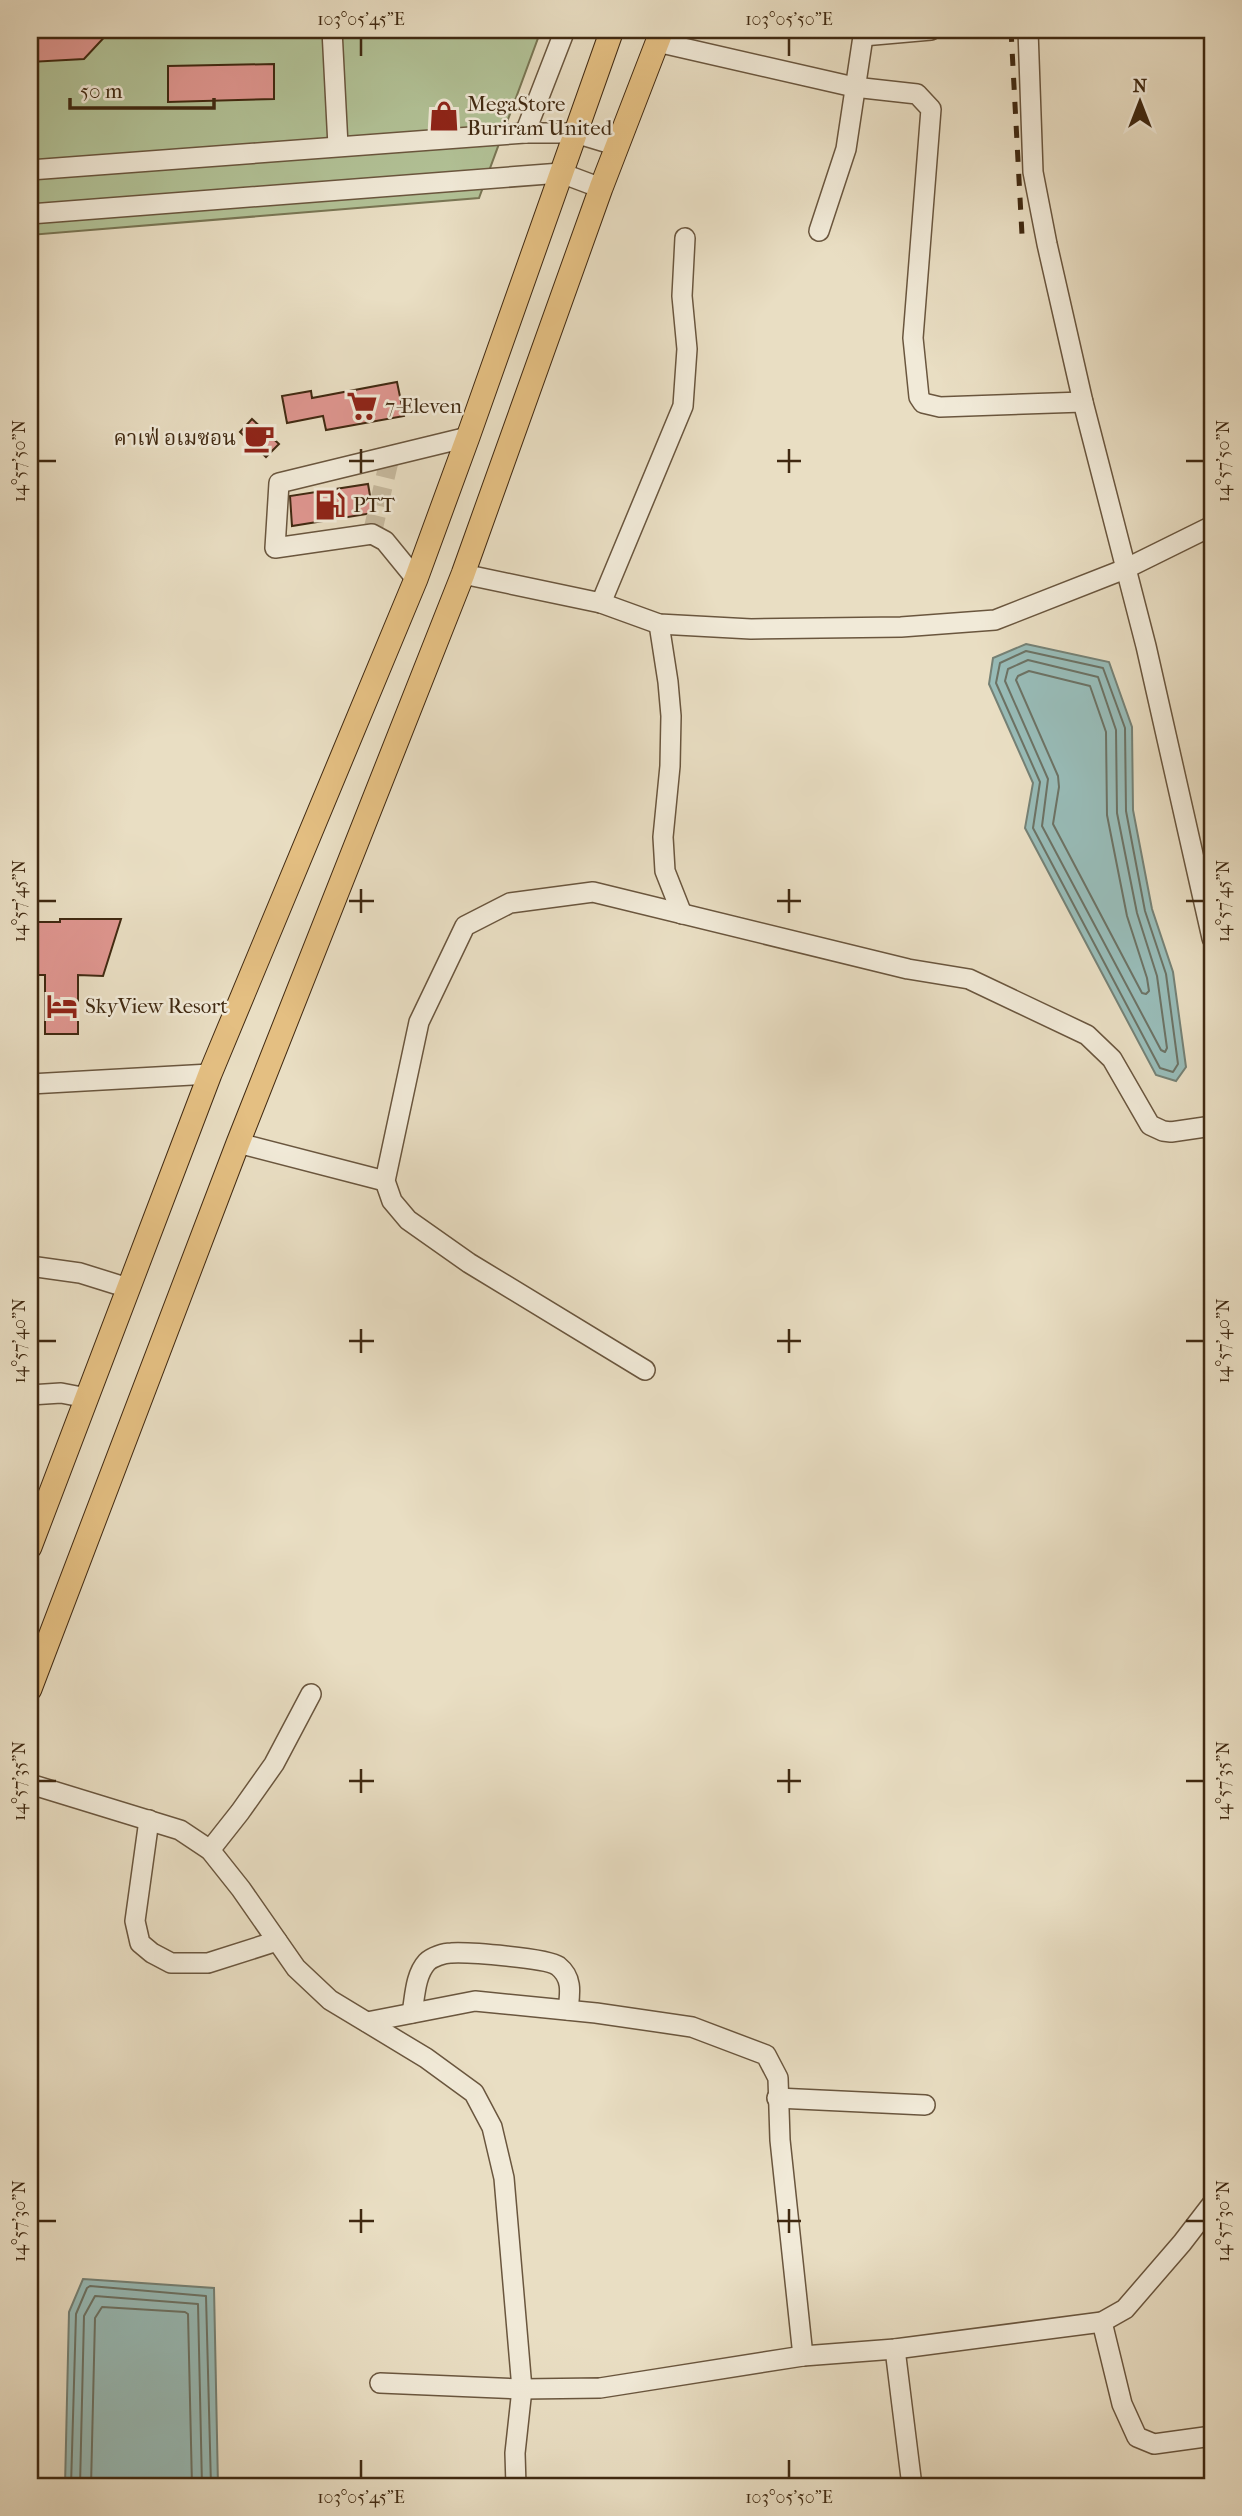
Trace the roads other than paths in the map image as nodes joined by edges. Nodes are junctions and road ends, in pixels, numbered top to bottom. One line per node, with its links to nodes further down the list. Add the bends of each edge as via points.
1 (332, 30): 11 (street)
2 (565, 30): 9 (street)
3 (612, 30): 10 (main road)
4 (931, 30): 6 (street)
5 (1028, 30): 19 (street, via 1033,172)
6 (864, 33): 8 (street)
7 (659, 36): 8 (street); 12 (main road)
8 (855, 87): 17 (street, via 845,149); 19 (street, via 917,94 930,109 913,338 917,389 923,403 940,407)
9 (525, 133): 10 (street); 11 (street)
10 (575, 133): 12 (street); 14 (main road)
11 (338, 146): 13 (street)
12 (618, 146): 15 (main road)
13 (30, 170)
14 (561, 173): 15 (street); 16 (street); 20 (main road)
15 (601, 188): 23 (main road)
16 (30, 214)
17 (819, 231)
18 (685, 238): 25 (street, via 683,406)
19 (1083, 402): 22 (street)
20 (468, 437): 24 (main road); 24 (street, via 279,483 275,548 372,534 385,541)
21 (1212, 526): 22 (street)
22 (1125, 569): 26 (street, via 995,620 901,627 751,629); 28 (street)
23 (463, 574): 25 (street); 32 (main road)
24 (416, 579): 29 (main road)
25 (601, 603): 26 (street)
26 (659, 624): 27 (street, via 671,716 665,871)
27 (682, 914): 31 (street, via 908,969 969,979 1087,1035 1112,1059 1150,1125 1163,1131); 33 (street, via 593,892 510,903 465,926 419,1021)
28 (1212, 938)
29 (209, 1074): 30 (street); 35 (main road)
30 (30, 1084)
31 (1212, 1126)
32 (239, 1143): 33 (street); 40 (main road)
33 (385, 1181): 36 (street, via 391,1202 408,1220 469,1263)
34 (30, 1266): 35 (street, via 80,1273)
35 (128, 1288): 38 (main road)
36 (645, 1370)
37 (30, 1395): 38 (street, via 61,1392)
38 (87, 1398): 39 (main road)
39 (30, 1548)
40 (30, 1689)
41 (311, 1694): 44 (street, via 274,1764)
42 (30, 1784): 43 (street)
43 (149, 1820): 44 (street, via 180,1830); 45 (street, via 135,1921 140,1943 171,1963 208,1963)
44 (210, 1850): 45 (street)
45 (277, 1941): 48 (street, via 296,1968 330,2000)
46 (568, 2010): 47 (street, via 475,2001); 47 (street, via 571,1984 556,1964 449,1953 428,1960 419,1973); 49 (street, via 692,2027 766,2055 778,2078)
47 (412, 2013): 48 (street)
48 (367, 2022): 56 (street, via 474,2093 492,2127 504,2179)
49 (778, 2098): 50 (street); 54 (street)
50 (925, 2105)
51 (1212, 2204): 52 (street, via 1125,2309)
52 (1102, 2322): 53 (street); 57 (street, via 1122,2404 1137,2437 1154,2444)
53 (895, 2349): 54 (street); 59 (street)
54 (803, 2356): 56 (street, via 600,2388)
55 (380, 2383): 56 (street)
56 (522, 2389): 58 (street)
57 (1212, 2436)
58 (516, 2486)
59 (912, 2486)

